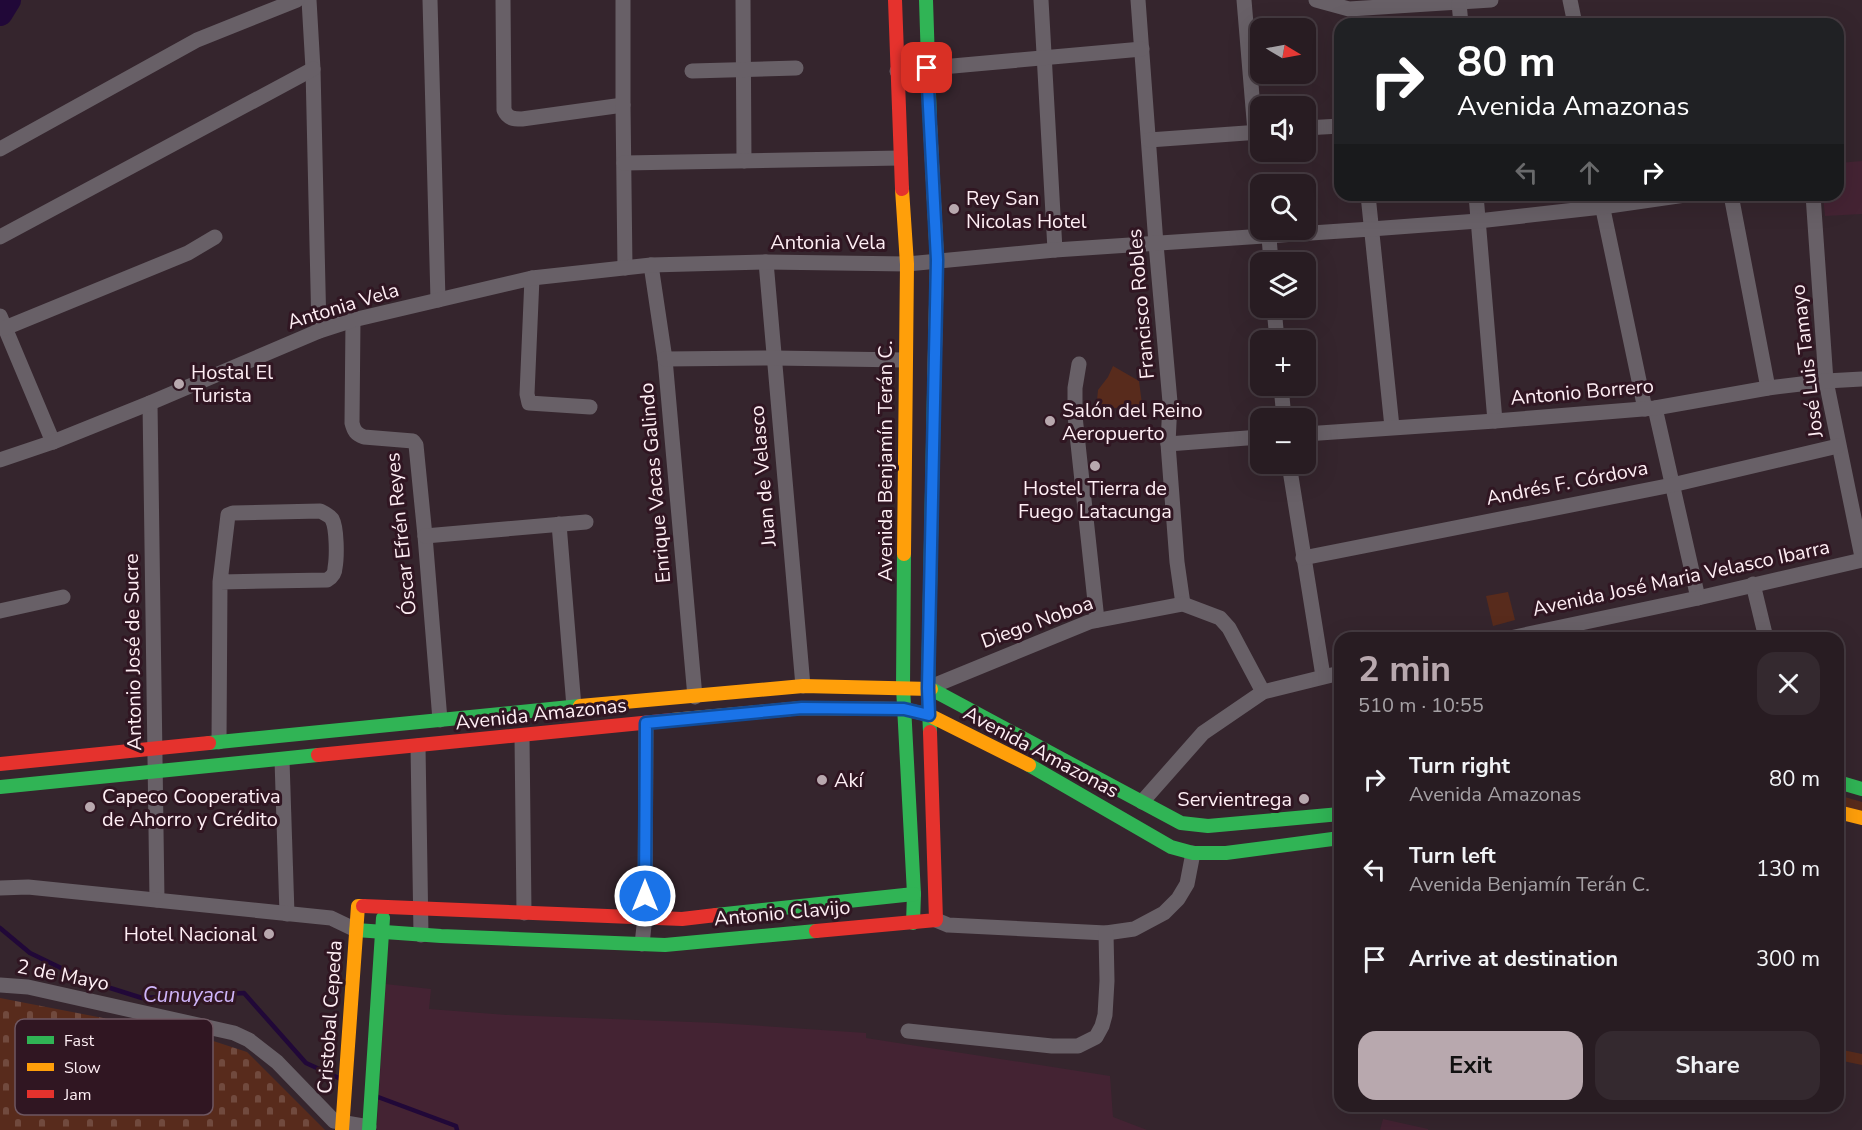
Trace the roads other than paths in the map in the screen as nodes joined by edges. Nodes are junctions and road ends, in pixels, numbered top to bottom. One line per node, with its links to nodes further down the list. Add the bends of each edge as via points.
1 (297, 0): 33 (street, via 197,40)
2 (309, 0): 23 (street)
3 (430, 0): 56 (street)
4 (503, 0): 28 (street, via 504,110 510,118)
5 (624, 0): 28 (street)
6 (743, 0): 24 (street)
7 (896, 0): 26 (main road, Avenida Benjamín Terán C.)
8 (926, 0): 22 (main road)
9 (1041, 0): 20 (street)
10 (1138, 0): 19 (street, Francisco Robles)
11 (1244, 0): 27 (street)
12 (1316, 0): 16 (street)
13 (1491, 0): 15 (street)
14 (1570, 0): 18 (street)
15 (1459, 3): 16 (street); 17 (street)
16 (1350, 16)
17 (1460, 18)
18 (1574, 18)
19 (1142, 49): 20 (street); 32 (street, Francisco Robles)
20 (1043, 58): 22 (street); 49 (street)
21 (796, 68): 24 (street)
22 (927, 68): 26 (street); 50 (main road)
23 (313, 69): 45 (street); 59 (street)
24 (745, 70): 25 (street); 35 (street)
25 (692, 71)
26 (897, 71): 34 (main road, Avenida Benjamín Terán C.)
27 (1253, 96)
28 (623, 105): 36 (street)
29 (1334, 126): 30 (street)
30 (1316, 127)
31 (1250, 133): 32 (street)
32 (1149, 140): 48 (street, Francisco Robles)
33 (0, 149)
34 (900, 158): 35 (street); 52 (main road, Avenida Benjamín Terán C.)
35 (744, 161): 36 (street)
36 (624, 163): 54 (street)
37 (1369, 201): 43 (street)
38 (1476, 201): 42 (street)
39 (1601, 201): 42 (street, Antonia Vela); 69 (street)
40 (1732, 201): 66 (street)
41 (1812, 201): 65 (street, José Luis Tamayo)
42 (1478, 220): 43 (street, Antonia Vela); 70 (street)
43 (1371, 230): 44 (street, Antonia Vela); 71 (street)
44 (1316, 234)
45 (0, 237)
46 (215, 237): 58 (street, via 189,253)
47 (1250, 238): 48 (street, Antonia Vela)
48 (1156, 244): 49 (street, Antonia Vela); 75 (street, Francisco Robles, via 1170,402)
49 (1056, 250): 50 (street, Antonia Vela)
50 (937, 260): 52 (street, Antonia Vela); 98 (main road)
51 (766, 262): 52 (street, Antonia Vela); 53 (street, Antonia Vela); 60 (street, Juan de Velasco)
52 (907, 264): 62 (main road, Avenida Benjamín Terán C.)
53 (651, 265): 54 (street, Antonia Vela); 61 (street, Enrique Vacas Galindo)
54 (625, 268): 55 (street, Antonia Vela)
55 (532, 278): 56 (street, Antonia Vela); 68 (street, via 529,403)
56 (438, 300): 57 (street, Antonia Vela)
57 (353, 320): 59 (street, Antonia Vela); 82 (street, Óscar Efrén Reyes, via 351,423 357,435 415,443)
58 (2, 322): 74 (street)
59 (319, 331): 67 (street, Antonia Vela)
60 (774, 358): 61 (street); 62 (street); 96 (street, Juan de Velasco)
61 (665, 359): 100 (street, Enrique Vacas Galindo)
62 (905, 360): 97 (main road, Avenida Benjamín Terán C.)
63 (1079, 364): 91 (street, via 1075,417)
64 (1862, 380): 65 (street, Antonio Borrero)
65 (1826, 381): 66 (street, Antonio Borrero); 76 (street, José Luis Tamayo)
66 (1768, 388): 69 (street, Antonio Borrero)
67 (150, 403): 74 (street, Antonia Vela); 109 (street, Antonio José de Sucre)
68 (590, 407)
69 (1650, 408): 70 (street, Antonio Borrero); 79 (street)
70 (1495, 421): 71 (street, Antonio Borrero)
71 (1392, 427): 72 (street, Antonio Borrero)
72 (1316, 433)
73 (1250, 438): 75 (street)
74 (53, 442): 77 (street, Antonia Vela)
75 (1168, 444): 89 (street, Francisco Robles)
76 (1838, 446): 79 (street, Andrés F. Córdova); 84 (street, José Luis Tamayo)
77 (0, 460)
78 (1291, 474): 83 (street)
79 (1672, 485): 83 (street, Andrés F. Córdova); 88 (street)
80 (586, 522): 81 (street)
81 (559, 524): 82 (street); 101 (street)
82 (425, 536): 104 (street, Óscar Efrén Reyes)
83 (1304, 558): 95 (street)
84 (1862, 558): 86 (street, Avenida José Maria Velasco Ibarra)
85 (220, 582): 85 (street, via 230,514 320,511 333,520 336,570 327,580); 107 (street)
86 (1753, 584): 88 (street, Avenida José Maria Velasco Ibarra); 93 (street)
87 (63, 597): 90 (street)
88 (1698, 598): 92 (street, Avenida José Maria Velasco Ibarra)
89 (1183, 604): 91 (street, Diego Noboa); 99 (street, via 1220,618 1230,628)
90 (0, 611)
91 (1097, 620): 98 (street, Diego Noboa)
92 (1538, 632)
93 (1765, 632)
94 (1334, 674): 95 (street)
95 (1323, 676): 99 (street)
96 (803, 686): 97 (main road, Avenida Amazonas); 100 (main road, Avenida Amazonas)
97 (903, 687): 98 (main road, Avenida Amazonas); 102 (main road, Avenida Benjamín Terán C.)
98 (928, 688): 103 (main road); 116 (main road, Avenida Amazonas)
99 (1263, 692): 116 (street, via 1203,733)
100 (695, 697): 101 (main road, Avenida Amazonas)
101 (574, 707): 104 (main road, Avenida Amazonas)
102 (904, 709): 103 (main road, Avenida Amazonas); 105 (main road, Avenida Amazonas, via 802,708); 123 (main road, Avenida Benjamín Terán C.)
103 (929, 715): 121 (main road, Avenida Amazonas, via 1029,765 1171,847); 132 (main road)
104 (440, 720): 107 (main road, Avenida Amazonas)
105 (646, 723): 106 (main road, Avenida Amazonas); 130 (street)
106 (522, 736): 108 (main road, Avenida Amazonas); 128 (street)
107 (219, 742): 109 (main road, Avenida Amazonas)
108 (418, 746): 110 (main road, Avenida Amazonas); 127 (street)
109 (155, 748): 111 (main road, Avenida Amazonas); 112 (street, Antonio José de Sucre)
110 (282, 760): 112 (main road, Avenida Amazonas); 129 (street)
111 (0, 764)
112 (156, 770): 114 (main road, Avenida Amazonas); 124 (street, Antonio José de Sucre)
113 (1844, 784): 115 (main road)
114 (0, 787)
115 (1862, 789)
116 (1142, 802): 118 (main road, Avenida Amazonas, via 1181,823 1208,826)
117 (1844, 814): 119 (main road)
118 (1334, 815)
119 (1862, 818)
120 (1334, 839): 121 (main road, Avenida Amazonas, via 1226,853)
121 (1193, 853): 136 (street, Antonio Clavijo, via 1187,884 1164,913 1134,929)
122 (0, 888): 124 (street, Antonio Clavijo, via 28,887)
123 (914, 894): 130 (main road, Antonio Clavijo, via 682,919); 133 (main road, Avenida Benjamín Terán C.)
124 (157, 900): 129 (street, Antonio Clavijo)
125 (358, 906): 126 (main road, Antonio Clavijo); 131 (street, Antonio Clavijo); 134 (main road, Cristobal Cepeda)
126 (384, 908): 127 (main road, Antonio Clavijo); 135 (main road)
127 (422, 910): 128 (main road, Antonio Clavijo); 137 (street)
128 (524, 913): 130 (main road, Antonio Clavijo)
129 (287, 914): 131 (street, Antonio Clavijo)
130 (645, 917): 138 (street)
131 (331, 918): 134 (street, Antonio Clavijo)
132 (936, 920): 133 (main road, Antonio Clavijo); 136 (street, Antonio Clavijo, via 948,925)
133 (913, 923): 138 (main road, Antonio Clavijo)
134 (356, 930): 135 (main road, Antonio Clavijo); 143 (main road, Cristobal Cepeda)
135 (382, 932): 137 (main road, Antonio Clavijo); 144 (main road)
136 (1106, 933): 142 (street, via 1105,1014 1096,1036 1078,1046)
137 (421, 935): 138 (main road, Antonio Clavijo)
138 (642, 944)
139 (0, 985): 140 (street, 2 de Mayo, via 28,987)
140 (171, 1019)
141 (213, 1028): 143 (street, 2 de Mayo, via 249,1040 270,1056)
142 (908, 1031)
143 (341, 1126): 144 (street)
144 (369, 1128)

